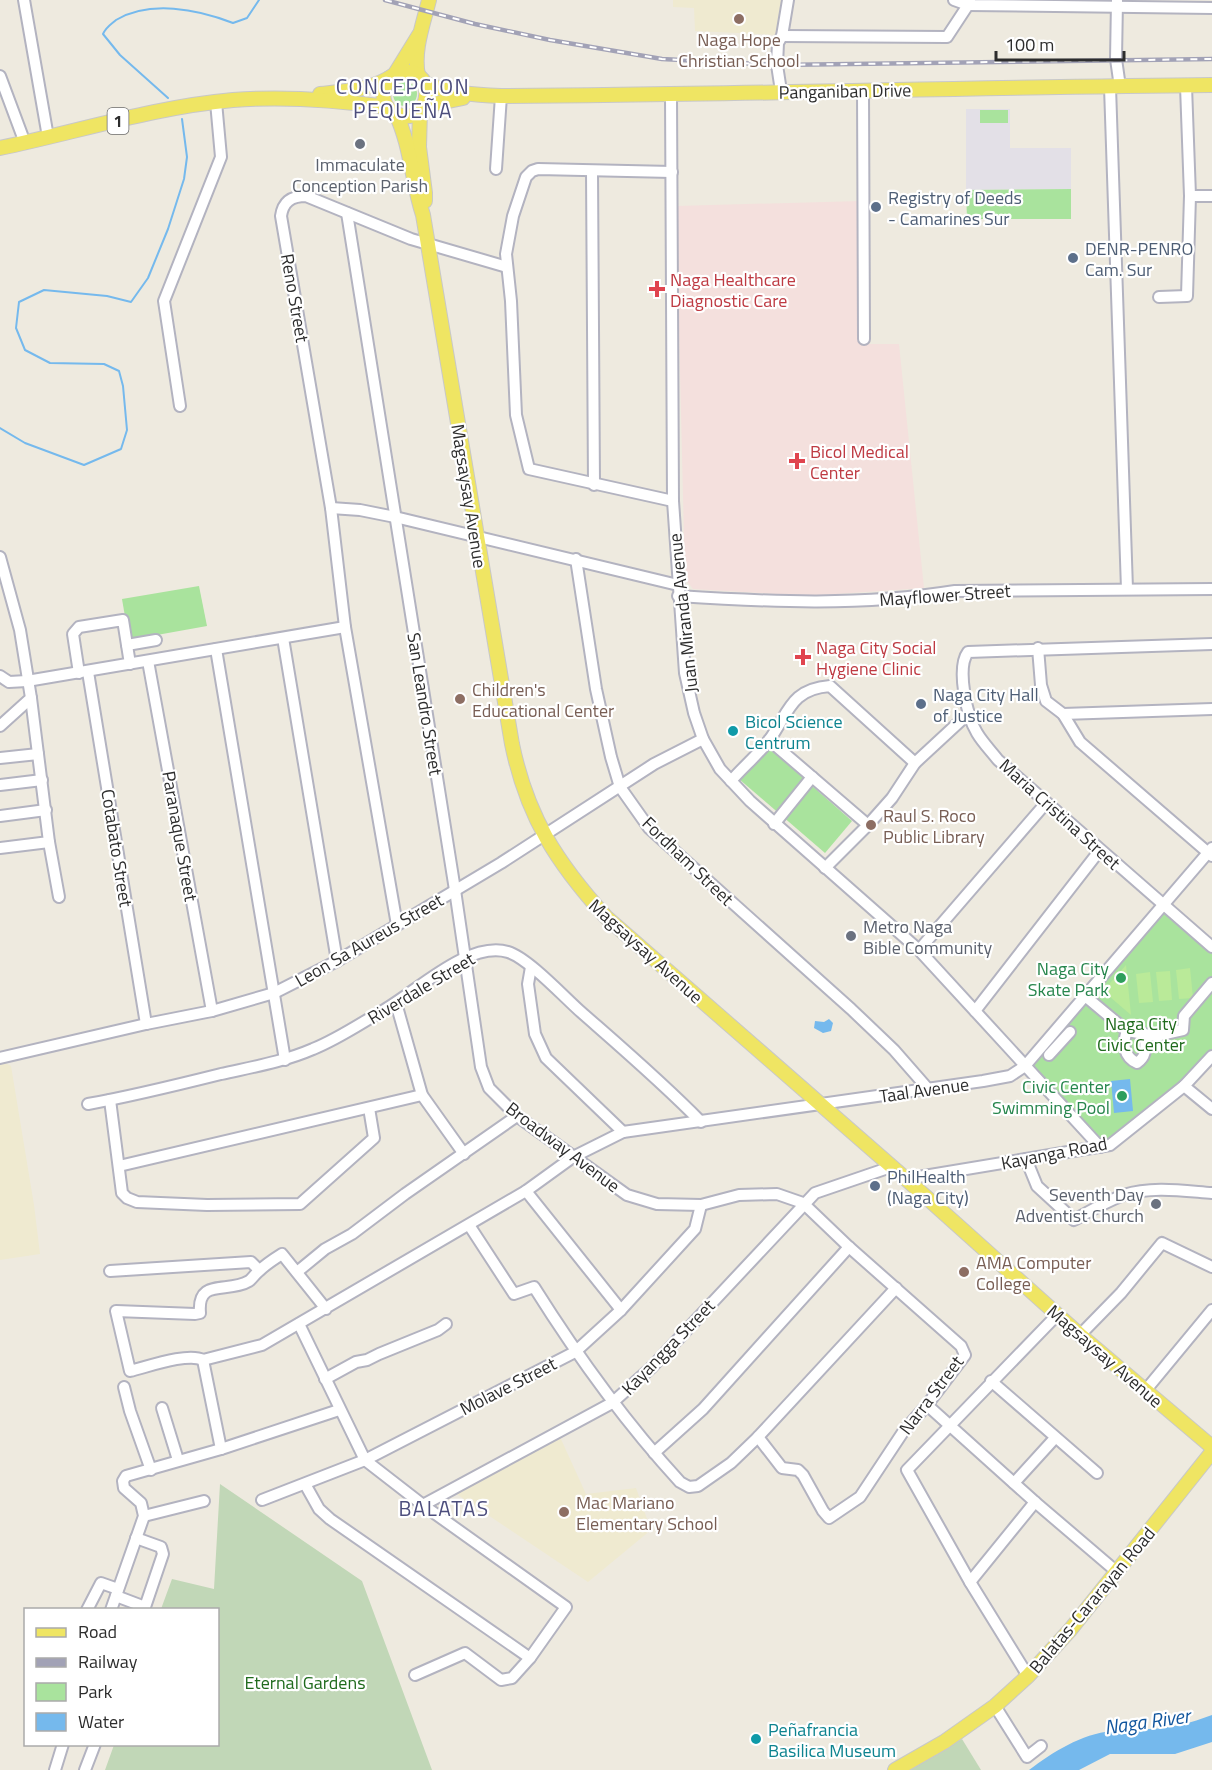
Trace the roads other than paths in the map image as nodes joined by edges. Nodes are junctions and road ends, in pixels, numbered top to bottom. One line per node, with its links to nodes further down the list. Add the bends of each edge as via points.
1 (24, 0): 27 (street)
2 (427, 0): 10 (main road)
3 (788, 0): 11 (street)
4 (954, 0): 5 (street)
5 (969, 3): 6 (street); 11 (street, via 947,37)
6 (1043, 3): 7 (street)
7 (1117, 3): 8 (street); 17 (street)
8 (1184, 3): 9 (street)
9 (1212, 8)
10 (419, 35): 13 (main road); 14 (main road, via 416,66)
11 (782, 36): 19 (street, via 777,65)
12 (0, 76): 28 (street)
13 (392, 76): 14 (main road, 1, via 407,72); 23 (main road, 1, via 358,90); 26 (main road, via 383,90 384,102)
14 (421, 79): 21 (main road, Panganiban Drive, via 447,91); 25 (main road, via 427,94)
15 (1212, 85): 16 (main road, Panganiban Drive)
16 (1186, 86): 17 (main road, Panganiban Drive); 33 (street)
17 (1115, 87): 18 (main road, Panganiban Drive); 49 (street)
18 (863, 90): 19 (main road, Panganiban Drive); 40 (street)
19 (781, 92): 20 (main road, Panganiban Drive)
20 (670, 95): 22 (main road, Panganiban Drive); 32 (street, Juan Miranda Avenue)
21 (478, 96): 22 (main road, Panganiban Drive); 25 (main road, Panganiban Drive)
22 (501, 96): 30 (street)
23 (282, 99): 24 (main road, 1); 26 (main road, 1, via 358,103)
24 (216, 102): 27 (main road, 1); 41 (street, via 221,157 164,301)
25 (422, 108): 26 (main road, 1, via 409,116); 36 (main road, Magsaysay Avenue, via 419,147 425,193)
26 (392, 111): 36 (main road, Magsaysay Avenue, via 408,146)
27 (48, 137): 28 (main road, 1)
28 (25, 143): 29 (main road, 1)
29 (0, 148)
30 (496, 169)
31 (592, 171): 32 (street); 38 (street, via 538,169 526,177 513,216); 42 (street)
32 (672, 172): 43 (street, Juan Miranda Avenue)
33 (1190, 196): 34 (street); 39 (street, via 1187,296)
34 (1212, 196)
35 (347, 213): 37 (street, Reno Street); 44 (street, Reno Street, via 299,196 282,206 281,216); 45 (street)
36 (423, 215): 37 (main road, Magsaysay Avenue)
37 (428, 242): 38 (street, Reno Street); 46 (main road, Magsaysay Avenue)
38 (507, 267): 42 (street, via 516,415 529,469)
39 (1159, 297)
40 (864, 339)
41 (180, 406)
42 (594, 485): 43 (street)
43 (673, 501): 51 (street, Juan Miranda Avenue)
44 (331, 508): 45 (street, Mayflower Street); 52 (street, Reno Street)
45 (395, 517): 46 (street, Mayflower Street); 90 (street, San Leandro Street)
46 (476, 535): 48 (street, Mayflower Street); 84 (main road, Magsaysay Avenue, via 518,774)
47 (0, 557): 63 (street, via 20,630)
48 (576, 559): 51 (street, Mayflower Street); 78 (street, Fordham Street, via 596,689)
49 (1127, 589): 50 (street, Mayflower Street); 51 (street, Mayflower Street, via 955,591 841,602 771,602)
50 (1212, 589)
51 (678, 591): 69 (street, Juan Miranda Avenue, via 685,673)
52 (345, 627): 53 (street); 93 (street, Reno Street)
53 (283, 638): 58 (street); 97 (street)
54 (156, 640): 56 (street)
55 (1212, 644): 57 (street)
56 (127, 645): 60 (street); 61 (street, Cotabato Street, via 123,620 79,627 73,633)
57 (1038, 648): 66 (street, Maria Cristina Street, via 968,652 963,674); 67 (street, via 1046,701)
58 (216, 649): 59 (street); 100 (street)
59 (148, 661): 60 (street); 103 (street, Paranaque Street)
60 (130, 664): 61 (street)
61 (83, 673): 63 (street); 105 (street, Cotabato Street)
62 (0, 676): 63 (street, via 9,682)
63 (27, 681): 64 (street)
64 (31, 698): 68 (street); 71 (street)
65 (1212, 709): 67 (street)
66 (969, 713): 73 (street); 79 (street, Maria Cristina Street, via 977,733 998,760)
67 (1063, 714): 88 (street, via 1080,742)
68 (0, 726)
69 (703, 739): 76 (street, Juan Miranda Avenue); 78 (street, Leon Sa Aureus Street)
70 (769, 740): 73 (street, via 785,712 803,693 813,687 830,686); 74 (street); 76 (street)
71 (38, 754): 72 (street); 75 (street)
72 (0, 758)
73 (915, 763): 83 (street)
74 (812, 777): 82 (street); 83 (street)
75 (42, 780): 77 (street); 80 (street)
76 (731, 781): 82 (street, Juan Miranda Avenue)
77 (0, 785)
78 (620, 787): 84 (street, Leon Sa Aureus Street); 115 (street, Fordham Street, via 649,828 860,1017)
79 (1046, 803): 87 (street, Maria Cristina Street); 95 (street)
80 (46, 810): 81 (street); 85 (street)
81 (0, 816)
82 (774, 824): 89 (street, Juan Miranda Avenue)
83 (868, 825): 89 (street)
84 (543, 835): 90 (street, Leon Sa Aureus Street); 119 (main road, Magsaysay Avenue, via 569,875 606,917)
85 (49, 842): 86 (street); 91 (street)
86 (0, 848)
87 (1100, 850): 92 (street, Maria Cristina Street); 104 (street)
88 (1211, 852): 92 (street, Taal Avenue)
89 (825, 868): 95 (street, Juan Miranda Avenue)
90 (455, 890): 93 (street, Leon Sa Aureus Street); 96 (street, Broadway Avenue)
91 (59, 897)
92 (1163, 904): 94 (street, Maria Cristina Street); 101 (street, Taal Avenue)
93 (397, 925): 97 (street, Leon Sa Aureus Street)
94 (1212, 947)
95 (919, 950): 104 (street, Juan Miranda Avenue)
96 (465, 959): 98 (street, Riverdale Street, via 496,949 510,952); 102 (street, Riverdale Street); 122 (street, Broadway Avenue, via 481,1067 489,1088)
97 (337, 961): 100 (street, Leon Sa Aureus Street)
98 (531, 967): 123 (street, Riverdale Street); 124 (street, via 528,984 534,1034 546,1058)
99 (1212, 983): 108 (street, via 1184,1016 1183,1030)
100 (274, 993): 103 (street, Leon Sa Aureus Street); 112 (street)
101 (1085, 996): 106 (street); 113 (street, Taal Avenue)
102 (396, 1003): 112 (street, Riverdale Street, via 314,1049); 116 (street)
103 (212, 1011): 105 (street, Leon Sa Aureus Street)
104 (975, 1011): 113 (street, Juan Miranda Avenue)
105 (146, 1024): 111 (street, Leon Sa Aureus Street)
106 (1127, 1031): 108 (street); 108 (street, via 1125,1050 1137,1063 1143,1059)
107 (1070, 1032): 109 (street)
108 (1145, 1035)
109 (1049, 1055)
110 (1212, 1056): 114 (street, Kayanga Road)
111 (0, 1058)
112 (285, 1060): 117 (street, Riverdale Street)
113 (1025, 1066): 115 (street, Taal Avenue, via 1010,1076); 125 (street, Juan Miranda Avenue)
114 (1184, 1086): 121 (street); 126 (street, Kayanga Road, via 1126,1134)
115 (929, 1090): 119 (street, Taal Avenue)
116 (422, 1095): 120 (street); 128 (street)
117 (110, 1100): 118 (street, Riverdale Street); 131 (street)
118 (88, 1104)
119 (820, 1104): 123 (street, Taal Avenue); 132 (main road, Magsaysay Avenue)
120 (369, 1108): 131 (street); 131 (street, via 374,1138 300,1204 137,1202 122,1193)
121 (1212, 1109)
122 (517, 1116): 128 (street); 129 (street, Broadway Avenue)
123 (701, 1122): 124 (street, Taal Avenue)
124 (623, 1132): 129 (street, Taal Avenue)
125 (1084, 1132): 126 (street, Juan Miranda Avenue); 127 (street)
126 (1100, 1147): 127 (street, Kayanga Road)
127 (1074, 1151): 130 (street, Kayanga Road)
128 (464, 1154): 143 (street)
129 (573, 1157): 134 (street, Taal Avenue); 137 (street, Broadway Avenue, via 627,1195 657,1204)
130 (1026, 1159): 133 (street, Kayanga Road); 135 (street, via 1037,1185 1074,1220 1125,1194 1160,1190)
131 (119, 1166)
132 (891, 1167): 133 (main road, Magsaysay Avenue); 136 (street, Kayangga Street, via 815,1193)
133 (906, 1179): 148 (main road, Magsaysay Avenue)
134 (526, 1191): 138 (street, Taal Avenue); 146 (street)
135 (1212, 1193)
136 (803, 1203): 137 (street, Broadway Avenue, via 777,1194 739,1196); 139 (street, Narra Street); 158 (street, Kayangga Street, via 652,1367)
137 (701, 1205): 146 (street, Molave Street, via 695,1229)
138 (469, 1225): 145 (street, Taal Avenue); 152 (street, via 514,1294 534,1287)
139 (849, 1247): 144 (street, Narra Street); 168 (street, via 703,1409)
140 (1212, 1267): 151 (street, via 1162,1243)
141 (110, 1270): 142 (street, via 251,1262)
142 (260, 1270): 143 (street, via 282,1254); 153 (street, Taal Avenue, via 248,1282 211,1289 201,1295 200,1313 116,1311 130,1371 180,1359)
143 (297, 1272): 145 (street)
144 (896, 1288): 159 (street, Narra Street, via 964,1354); 163 (street)
145 (326, 1309): 149 (street, Taal Avenue)
146 (621, 1310): 152 (street, Molave Street)
147 (1212, 1310): 157 (street)
148 (1058, 1315): 151 (main road, Magsaysay Avenue); 155 (street)
149 (299, 1324): 153 (street, Taal Avenue, via 262,1345); 154 (street)
150 (446, 1324): 154 (street)
151 (1080, 1335): 157 (main road, Magsaysay Avenue)
152 (575, 1352): 158 (street); 170 (street, Molave Street)
153 (203, 1360): 166 (street)
154 (325, 1378): 161 (street)
155 (991, 1381): 162 (street); 164 (street)
156 (124, 1387): 171 (street)
157 (1145, 1391): 165 (main road, Magsaysay Avenue)
158 (612, 1403): 168 (street); 178 (street, Kayangga Street)
159 (927, 1405): 162 (street); 163 (street, Narra Street, via 903,1432 860,1497 829,1518 802,1474 782,1467)
160 (162, 1408): 169 (street)
161 (339, 1410): 166 (street); 170 (street)
162 (949, 1425): 173 (street); 182 (street, via 907,1470)
163 (758, 1437): 168 (street, via 731,1463 698,1486 680,1482)
164 (1054, 1438): 172 (street); 173 (street)
165 (1212, 1447)
166 (221, 1449): 169 (street)
167 (1212, 1452): 181 (main road, Balatas-Cararayan Road)
168 (654, 1453)
169 (178, 1460): 171 (street)
170 (364, 1460): 174 (street, Molave Street); 178 (street)
171 (151, 1470): 179 (street, via 126,1476 123,1481 124,1488 141,1503)
172 (1096, 1473)
173 (1014, 1483): 177 (street)
174 (305, 1484): 175 (street, Molave Street); 187 (street, via 319,1509 330,1519)
175 (262, 1500)
176 (204, 1501): 179 (street)
177 (1035, 1502): 181 (street); 182 (street)
178 (423, 1505): 187 (street, via 566,1607)
179 (144, 1516): 180 (street)
180 (136, 1538): 183 (street); 186 (street, via 161,1547 163,1554)
181 (1117, 1572): 189 (main road, Balatas-Cararayan Road)
182 (970, 1582): 189 (street)
183 (117, 1592): 184 (street, via 101,1583); 185 (street); 186 (street)
184 (88, 1608)
185 (112, 1608)
186 (145, 1608)
187 (530, 1658): 188 (street, via 512,1678 501,1680 465,1653)
188 (415, 1676)
189 (1028, 1676): 190 (main road, Balatas-Cararayan Road)
190 (995, 1706): 193 (street, via 1027,1756); 196 (main road, Balatas-Cararayan Road)
191 (62, 1746): 194 (street)
192 (94, 1746): 195 (street)
193 (1041, 1746)
194 (55, 1770)
195 (85, 1770)
196 (895, 1770)

